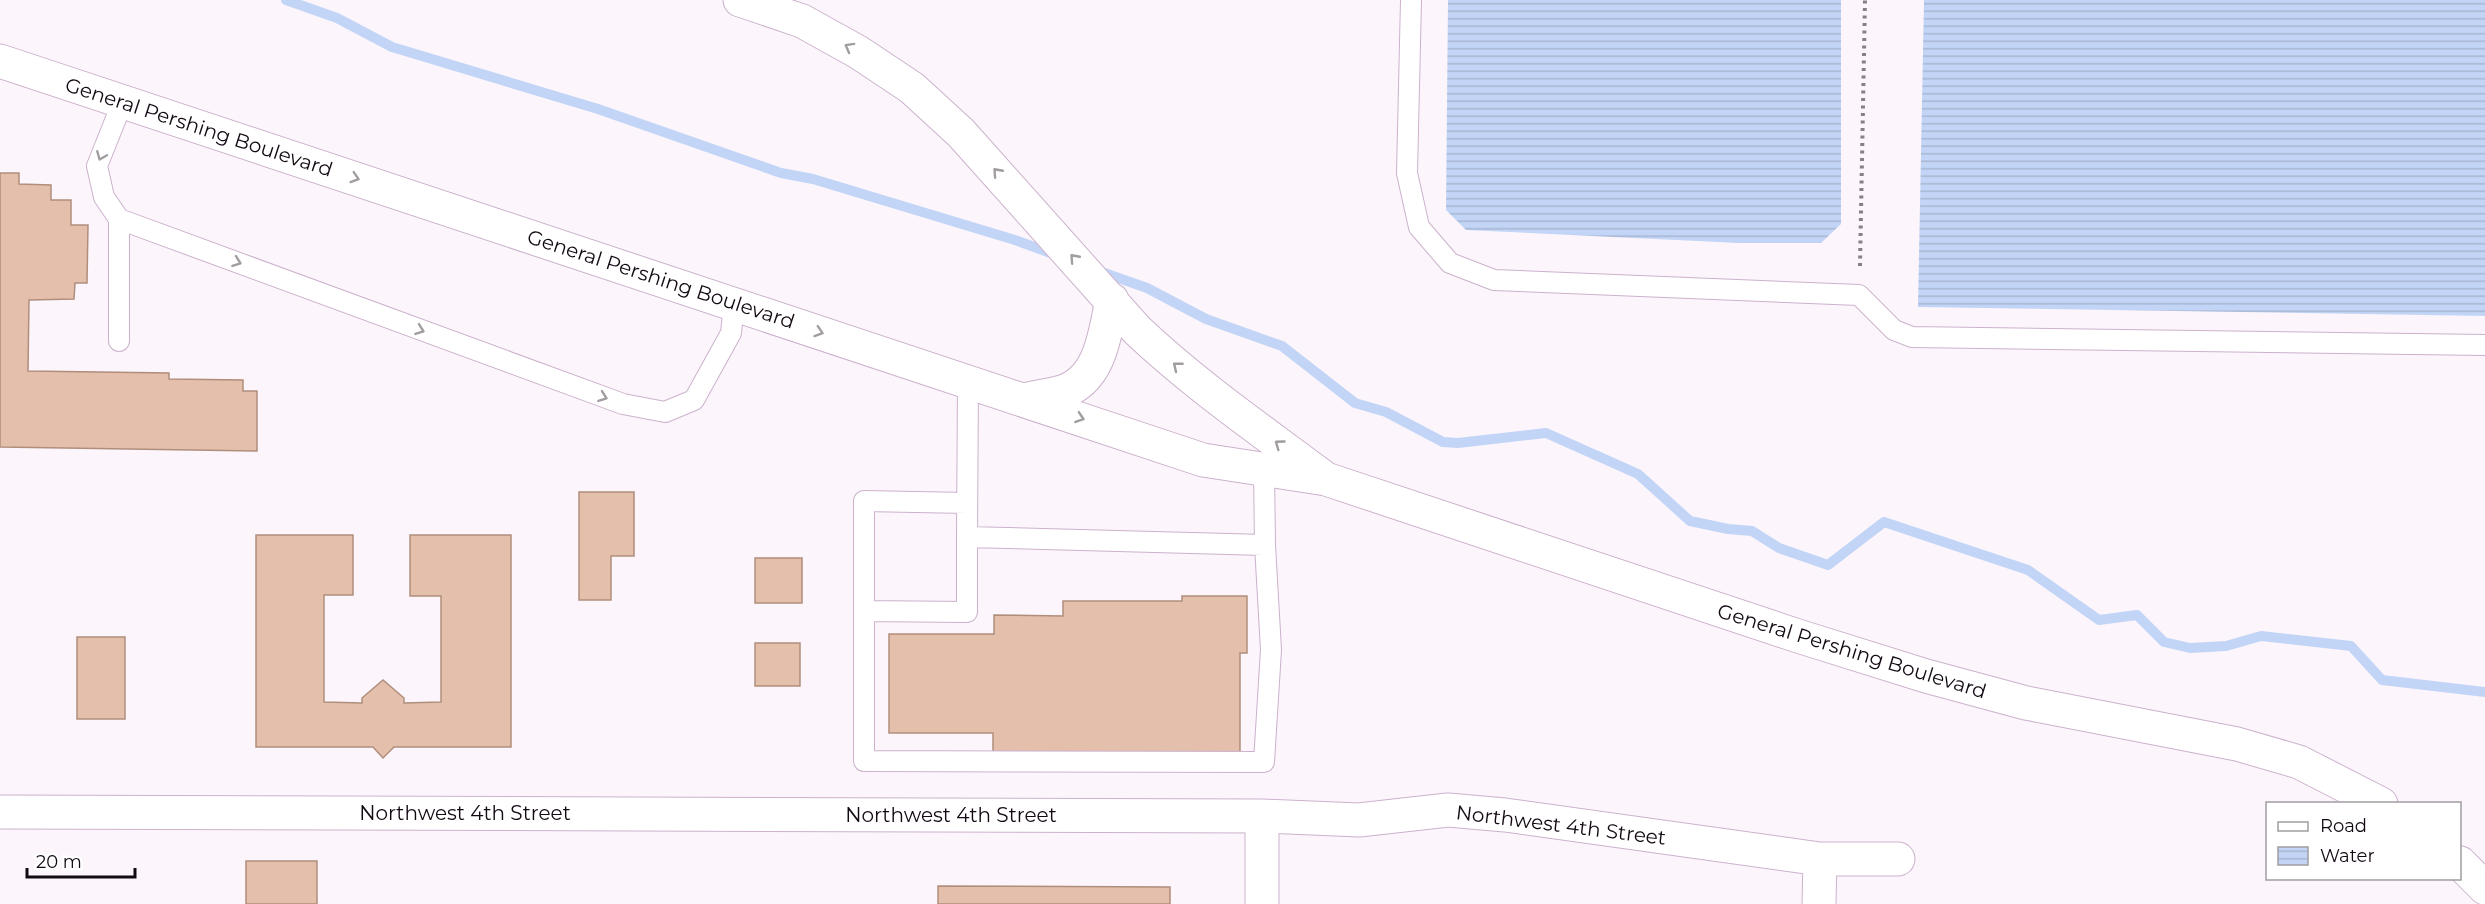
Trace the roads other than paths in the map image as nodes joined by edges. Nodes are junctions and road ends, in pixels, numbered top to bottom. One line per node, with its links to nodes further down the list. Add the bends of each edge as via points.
1 (740, 0): 6 (main road, General Pershing Boulevard, one-way to 1, via 961,133 912,88 802,21)
2 (1411, 0): 9 (lane, via 1407,173 1419,227 1450,263 1494,280 1859,295 1894,330 1912,337)
3 (0, 61): 4 (main road, General Pershing Boulevard)
4 (123, 101): 5 (lane, one-way to 5, via 97,165 104,197); 7 (main road, General Pershing Boulevard, one-way to 7)
5 (119, 219): 7 (lane, one-way to 7, via 623,404 665,412 694,400 731,333); 8 (lane)
6 (1113, 300): 11 (main road, via 1098,357 1080,383); 13 (main road, General Pershing Boulevard, one-way to 6, via 1169,360)
7 (734, 304): 10 (main road, General Pershing Boulevard, one-way to 10)
8 (119, 341)
9 (2485, 345)
10 (969, 381): 11 (main road, General Pershing Boulevard); 14 (lane)
11 (1025, 400): 12 (main road, General Pershing Boulevard, one-way to 12, via 1203,460)
12 (1264, 470): 13 (main road, General Pershing Boulevard); 16 (lane)
13 (1326, 479): 18 (main road, General Pershing Boulevard, via 1926,676 2026,703 2236,744 2299,762)
14 (968, 503): 15 (lane); 17 (lane, via 864,501)
15 (967, 537): 16 (lane); 17 (lane, via 966,612)
16 (1265, 544): 17 (lane, via 1271,651 1264,762 864,761)
17 (864, 611)
18 (2377, 802)
19 (0, 812): 20 (main road, Northwest 4th Street)
20 (1262, 816): 21 (main road, Northwest 4th Street, via 1359,820 1449,810); 25 (main road)
21 (1820, 860): 22 (main road, Northwest 4th Street); 26 (main road)
22 (1898, 860)
23 (2461, 864): 24 (main road)
24 (2485, 888)
25 (1262, 904)
26 (1819, 904)

